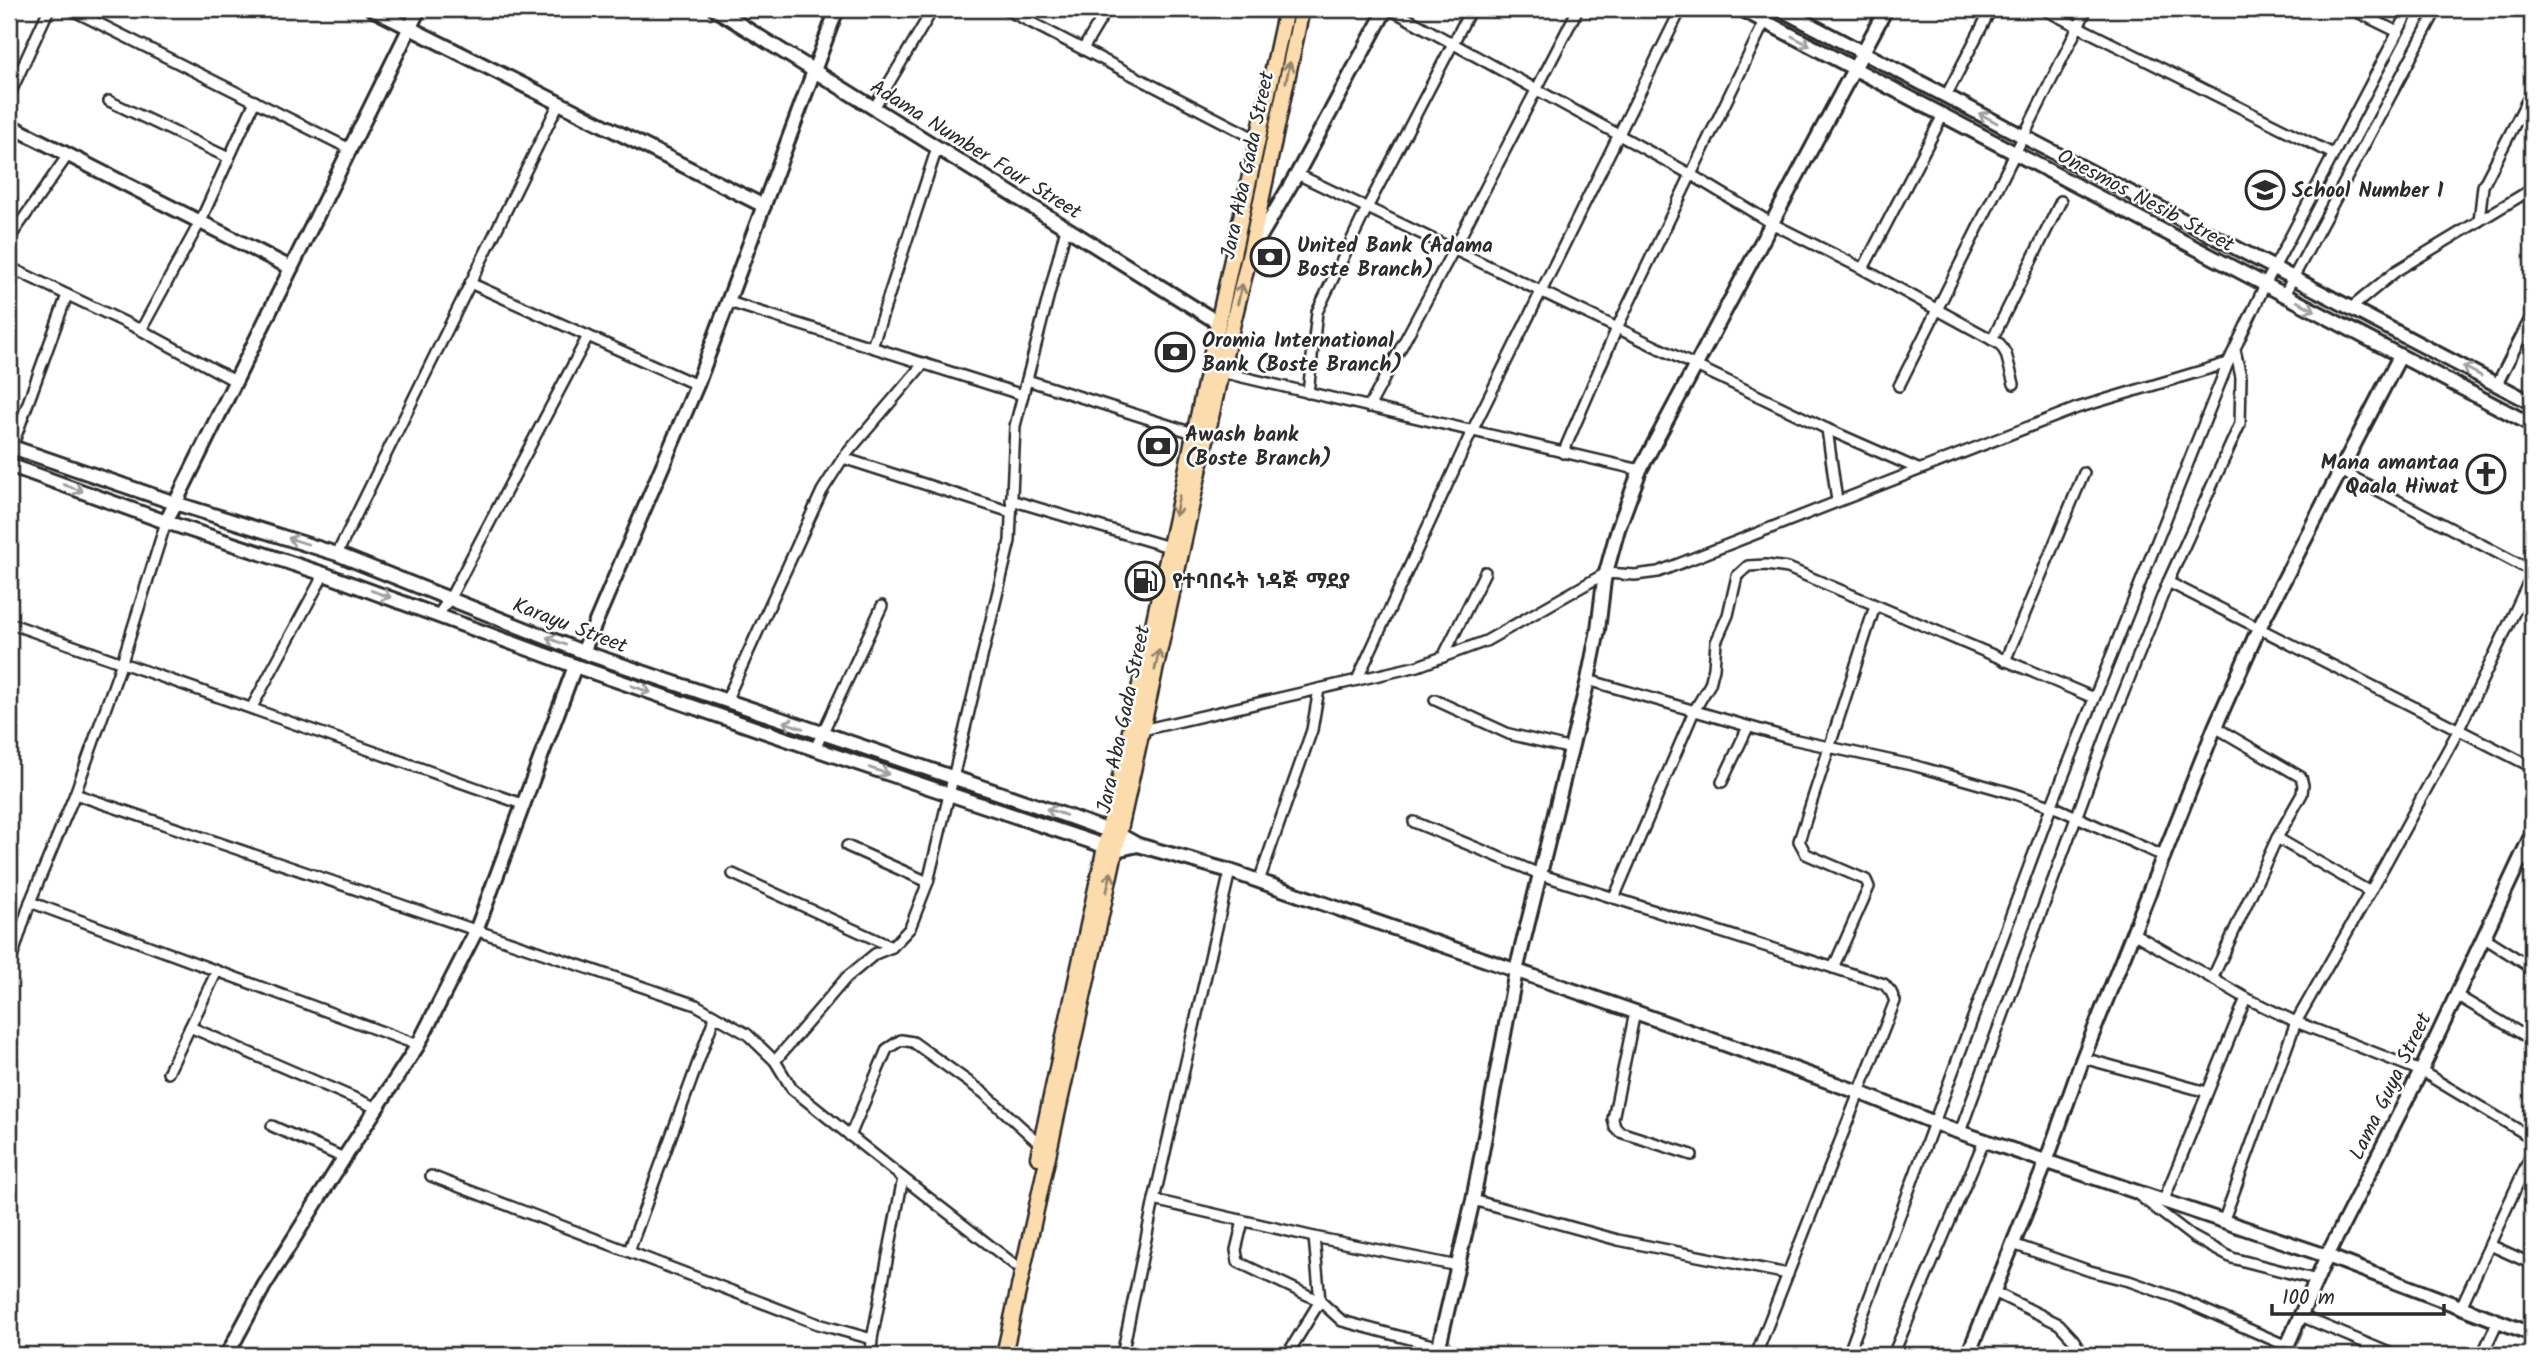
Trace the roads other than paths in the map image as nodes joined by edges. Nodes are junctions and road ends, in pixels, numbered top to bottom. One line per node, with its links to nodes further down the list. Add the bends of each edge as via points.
1 (49, 9): 36 (street)
2 (70, 9): 39 (street)
3 (373, 9): 27 (street)
4 (419, 9): 27 (street)
5 (715, 9): 33 (street, Adama Number Four Street)
6 (837, 9): 33 (street)
7 (933, 9): 41 (street)
8 (1005, 9): 30 (street)
9 (1107, 9): 30 (street)
10 (1286, 9): 46 (main road, Jara Aba Gada Street)
11 (1302, 9): 65 (main road, Jara Aba Gada Street, one-way to 11)
12 (1388, 9): 29 (street); 53 (street)
13 (1471, 9): 29 (street)
14 (1578, 9): 34 (street)
15 (1681, 9): 44 (street)
16 (1741, 9): 25 (street, Onesmos Nesib Street)
17 (1780, 9): 31 (street, Onesmos Nesib Street)
18 (1886, 9): 31 (street)
19 (1991, 9): 37 (street)
20 (2043, 9): 26 (street)
21 (2087, 9): 26 (street)
22 (2351, 9): 28 (street)
23 (2410, 9): 28 (street)
24 (2437, 9): 70 (street)
25 (1765, 21): 32 (street, Onesmos Nesib Street, one-way to 32); 54 (street)
26 (2078, 26): 45 (street); 50 (street)
27 (410, 27): 40 (street); 48 (street)
28 (2398, 32): 50 (street)
29 (1454, 44): 34 (street); 58 (street)
30 (1083, 49): 46 (street)
31 (1863, 53): 32 (street); 37 (street, Onesmos Nesib Street)
32 (1856, 69): 42 (street, Onesmos Nesib Street); 61 (street)
33 (814, 71): 41 (street, Adama Number Four Street); 57 (street)
34 (1535, 89): 44 (street); 64 (street)
35 (2532, 92): 59 (street, via 2483,186)
36 (9, 96)
37 (1946, 96): 45 (street, Onesmos Nesib Street, one-way to 37)
38 (109, 101): 52 (street)
39 (255, 101): 48 (street); 52 (street)
40 (559, 103): 57 (street); 71 (street)
41 (874, 108): 47 (street, Adama Number Four Street)
42 (1942, 115): 49 (street, Onesmos Nesib Street); 69 (street)
43 (9, 125): 51 (street)
44 (1619, 135): 54 (street); 73 (street)
45 (2024, 136): 49 (street); 68 (street, Onesmos Nesib Street)
46 (1256, 139): 80 (main road, Jara Aba Gada Street)
47 (937, 148): 62 (street, Adama Number Four Street); 85 (street)
48 (350, 149): 67 (street)
49 (2015, 153): 72 (street, Onesmos Nesib Street); 78 (street)
50 (2333, 154): 68 (street)
51 (68, 155): 60 (street); 63 (street)
52 (229, 158): 60 (street)
53 (1297, 174): 58 (street); 65 (street)
54 (1690, 174): 61 (street); 81 (street)
55 (2532, 189): 59 (street)
56 (2061, 201): 84 (street)
57 (764, 206): 76 (street)
58 (1367, 208): 64 (street); 98 (street, via 1317,312)
59 (2479, 221): 77 (street, via 2396,271)
60 (200, 222): 67 (street); 82 (street)
61 (1773, 224): 69 (street); 90 (street)
62 (1066, 228): 80 (street, Adama Number Four Street); 92 (street)
63 (9, 239)
64 (1454, 249): 73 (street); 101 (street)
65 (1250, 253): 91 (main road, Jara Aba Gada Street, one-way to 65)
66 (9, 267): 74 (street)
67 (291, 268): 93 (street)
68 (2274, 268): 70 (street, Onesmos Nesib Street); 72 (street)
69 (1863, 270): 78 (street)
70 (2293, 278): 75 (street); 77 (street, Onesmos Nesib Street)
71 (470, 283): 83 (street); 120 (street)
72 (2265, 285): 75 (street, Onesmos Nesib Street); 86 (street)
73 (1541, 291): 81 (street); 104 (street)
74 (66, 295): 82 (street); 106 (street)
75 (2284, 295): 87 (street, Onesmos Nesib Street, one-way to 87)
76 (729, 302): 85 (street); 96 (street)
77 (2351, 308): 95 (street, Onesmos Nesib Street, one-way to 77)
78 (1937, 310): 84 (street); 97 (street)
79 (2532, 315): 95 (street)
80 (1217, 323): 105 (main road, Jara Aba Gada Street)
81 (1617, 328): 90 (street); 107 (street)
82 (141, 330): 93 (street)
83 (588, 336): 96 (street); 126 (street)
84 (1992, 340): 94 (street, via 2006,354)
85 (872, 347): 88 (street)
86 (2235, 350): 89 (street); 125 (street, via 2241,377 2240,424)
87 (2400, 356): 102 (street, Onesmos Nesib Street); 112 (street)
88 (924, 363): 99 (street); 108 (street)
89 (2228, 363): 110 (street, via 2077,408); 140 (street)
90 (1697, 366): 103 (street); 111 (street)
91 (1221, 372): 98 (street); 147 (main road, Jara Aba Gada Street, one-way to 91)
92 (1027, 380): 99 (street); 105 (street)
93 (235, 381): 116 (street)
94 (2014, 384)
95 (2497, 384): 100 (street, Onesmos Nesib Street)
96 (697, 385): 132 (street)
97 (1899, 386)
98 (1308, 393): 101 (street)
99 (1023, 395): 114 (street, via 1015,426)
100 (2532, 403)
101 (1369, 407): 104 (street)
102 (2532, 425)
103 (1827, 429): 110 (street); 115 (street)
104 (1472, 431): 107 (street); 137 (street)
105 (1193, 433): 119 (main road, Jara Aba Gada Street, one-way to 119)
106 (10, 447): 116 (street, Karayu Street)
107 (1563, 453): 111 (street)
108 (843, 458): 117 (street); 142 (street, via 822,491)
109 (9, 465): 118 (street, Karayu Street, one-way to 118)
110 (1918, 469): 115 (street)
111 (1640, 470): 124 (street)
112 (2341, 471): 122 (street); 131 (street)
113 (2084, 473): 134 (street)
114 (1011, 500): 117 (street); 119 (street)
115 (1837, 501): 124 (street, via 1658,572)
116 (175, 503): 118 (street); 120 (street, Karayu Street, one-way to 116)
117 (1011, 512): 154 (street, via 1010,541)
118 (166, 522): 123 (street, Karayu Street); 135 (street)
119 (1169, 547): 162 (main road, Jara Aba Gada Street)
120 (337, 554): 126 (street, Karayu Street)
121 (1485, 572): 133 (street)
122 (2532, 573): 148 (street)
123 (324, 574): 129 (street, Karayu Street, one-way to 129); 143 (street)
124 (1605, 577): 133 (street, via 1486,641); 138 (street)
125 (2168, 582): 131 (street); 160 (street)
126 (450, 598): 129 (street); 132 (street, Karayu Street, one-way to 126)
127 (882, 606): 149 (street)
128 (1875, 606): 134 (street); 144 (street, via 1788,568 1748,566 1737,576 1716,642 1710,684); 150 (street)
129 (438, 615): 136 (street, Karayu Street)
130 (9, 623): 135 (street)
131 (2259, 628): 146 (street); 148 (street)
132 (583, 652): 142 (street, Karayu Street)
133 (1443, 657): 137 (street)
134 (2005, 661): 140 (street)
135 (121, 662): 143 (street); 156 (street)
136 (575, 666): 151 (street, Karayu Street, one-way to 151); 158 (street)
137 (1357, 680): 139 (street)
138 (1588, 680): 144 (street); 152 (street)
139 (1319, 689): 147 (street); 173 (street, via 1312,730)
140 (2094, 698): 159 (street)
141 (1435, 700): 152 (street, via 1509,734)
142 (726, 701): 149 (street, Karayu Street, one-way to 142)
143 (252, 707): 158 (street)
144 (1694, 711): 145 (street); 176 (street)
145 (1748, 727): 150 (street); 155 (street)
146 (2215, 727): 164 (street, via 2301,777 2302,794); 168 (street)
147 (1142, 730): 162 (main road, Jara Aba Gada Street)
148 (2458, 731): 153 (street); 175 (street)
149 (822, 734): 151 (street); 154 (street, Karayu Street)
150 (1829, 747): 159 (street, via 1916,766); 183 (street, via 1799,841 1806,854 1866,880 1869,887)
151 (815, 749): 157 (street, Karayu Street, one-way to 157)
152 (1572, 749): 172 (street)
153 (2532, 767)
154 (952, 777): 157 (street); 162 (street, Karayu Street, one-way to 154)
155 (1722, 782)
156 (75, 794): 177 (street); 178 (street)
157 (947, 794): 167 (street, Karayu Street); 174 (street)
158 (522, 804): 178 (street)
159 (2051, 807): 160 (street); 203 (street)
160 (2076, 817): 168 (street); 205 (street)
161 (1415, 821): 172 (street)
162 (1114, 832): 165 (street, Karayu Street); 167 (main road, Jara Aba Gada Street)
163 (2532, 834): 169 (street, Lama Guya Street)
164 (2277, 838): 175 (street); 187 (street)
165 (1138, 845): 167 (street); 170 (street, Karayu Street)
166 (847, 846): 174 (street)
167 (1110, 848): 209 (main road, Jara Aba Gada Street); 244 (main road, Jara Aba Gada Street, one-way to 167)
168 (2165, 857): 179 (street)
169 (2527, 861): 180 (street, Lama Guya Street)
170 (1230, 871): 173 (street, Karayu Street); 217 (street)
171 (733, 874): 181 (street)
172 (1542, 876): 176 (street); 186 (street)
173 (1259, 881): 186 (street, Karayu Street)
174 (928, 882): 181 (street, via 910,928)
175 (2370, 892): 192 (street)
176 (1614, 898): 183 (street)
177 (30, 902): 182 (street); 185 (street)
178 (476, 931): 191 (street, via 696,1005); 195 (street)
179 (2133, 933): 187 (street); 196 (street)
180 (2483, 937): 184 (street); 188 (street, Lama Guya Street)
181 (892, 947): 197 (street, via 846,978)
182 (9, 967)
183 (1833, 968): 200 (street, via 1884,984 1895,1001)
184 (2532, 968)
185 (217, 971): 193 (street); 195 (street)
186 (1516, 971): 190 (street, Karayu Street); 218 (street)
187 (2213, 977): 189 (street)
188 (2456, 995): 194 (street); 198 (street, Lama Guya Street)
189 (2246, 998): 192 (street); 201 (street)
190 (1635, 1012): 200 (street, Karayu Street); 211 (street, via 1615,1127)
191 (715, 1016): 197 (street, via 747,1034); 225 (street)
192 (2296, 1022): 198 (street); 221 (street)
193 (190, 1027): 199 (street); 202 (street)
194 (2532, 1040)
195 (418, 1045): 202 (street)
196 (2083, 1058): 201 (street); 213 (street)
197 (775, 1061): 206 (street, via 792,1089)
198 (2421, 1071): 207 (street); 226 (street, Lama Guya Street)
199 (168, 1073)
200 (1857, 1092): 203 (street, Karayu Street); 230 (street)
201 (2207, 1092): 219 (street)
202 (377, 1108): 212 (street)
203 (1936, 1123): 205 (street, Karayu Street); 249 (street)
204 (272, 1126): 212 (street)
205 (1960, 1132): 208 (street, Karayu Street)
206 (850, 1136): 209 (street, via 887,1049 901,1040 914,1042 984,1093); 215 (street)
207 (2532, 1138)
208 (1984, 1140): 213 (street, Karayu Street); 250 (street)
209 (1041, 1145): 228 (main road, Jara Aba Gada Street)
210 (2532, 1153): 224 (street)
211 (1692, 1155)
212 (344, 1158): 241 (street)
213 (2046, 1162): 216 (street, Karayu Street); 223 (street)
214 (431, 1176): 225 (street)
215 (903, 1178): 228 (street); 238 (street)
216 (2133, 1191): 219 (street, Karayu Street); 231 (street, via 2193,1237 2232,1258)
217 (1154, 1200): 220 (street); 245 (street)
218 (1474, 1200): 229 (street); 230 (street, via 1618,1240)
219 (2164, 1202): 221 (street, Karayu Street)
220 (1243, 1221): 222 (street); 233 (street, via 1238,1262)
221 (2223, 1222): 226 (street, Karayu Street)
222 (1314, 1237): 229 (street); 233 (street)
223 (2013, 1244): 232 (street); 240 (street, via 2177,1298)
224 (2490, 1245): 227 (street); 234 (street)
225 (629, 1251): 238 (street, via 818,1324)
226 (2327, 1256): 231 (street, Lama Guya Street); 234 (street, Karayu Street)
227 (2532, 1264)
228 (1015, 1265): 243 (main road, Jara Aba Gada Street)
229 (1458, 1266): 239 (street)
230 (1788, 1274): 248 (street)
231 (2317, 1280): 235 (street, Lama Guya Street)
232 (1994, 1292): 251 (street); 252 (street, via 2059,1324)
233 (1321, 1301): 239 (street, via 1342,1321); 246 (street)
234 (2461, 1307): 236 (street, Karayu Street)
235 (2301, 1316): 240 (street, Lama Guya Street); 253 (street)
236 (2498, 1321): 237 (street, Karayu Street); 254 (street)
237 (2532, 1334)
238 (872, 1339): 242 (street)
239 (1438, 1351): 247 (street)
240 (2285, 1351)
241 (227, 1355)
242 (871, 1355)
243 (996, 1355)
244 (1004, 1355)
245 (1122, 1355)
246 (1287, 1355)
247 (1470, 1355)
248 (1756, 1355)
249 (1848, 1355)
250 (1893, 1355)
251 (1968, 1355)
252 (2083, 1355)
253 (2394, 1355)
254 (2482, 1355)

